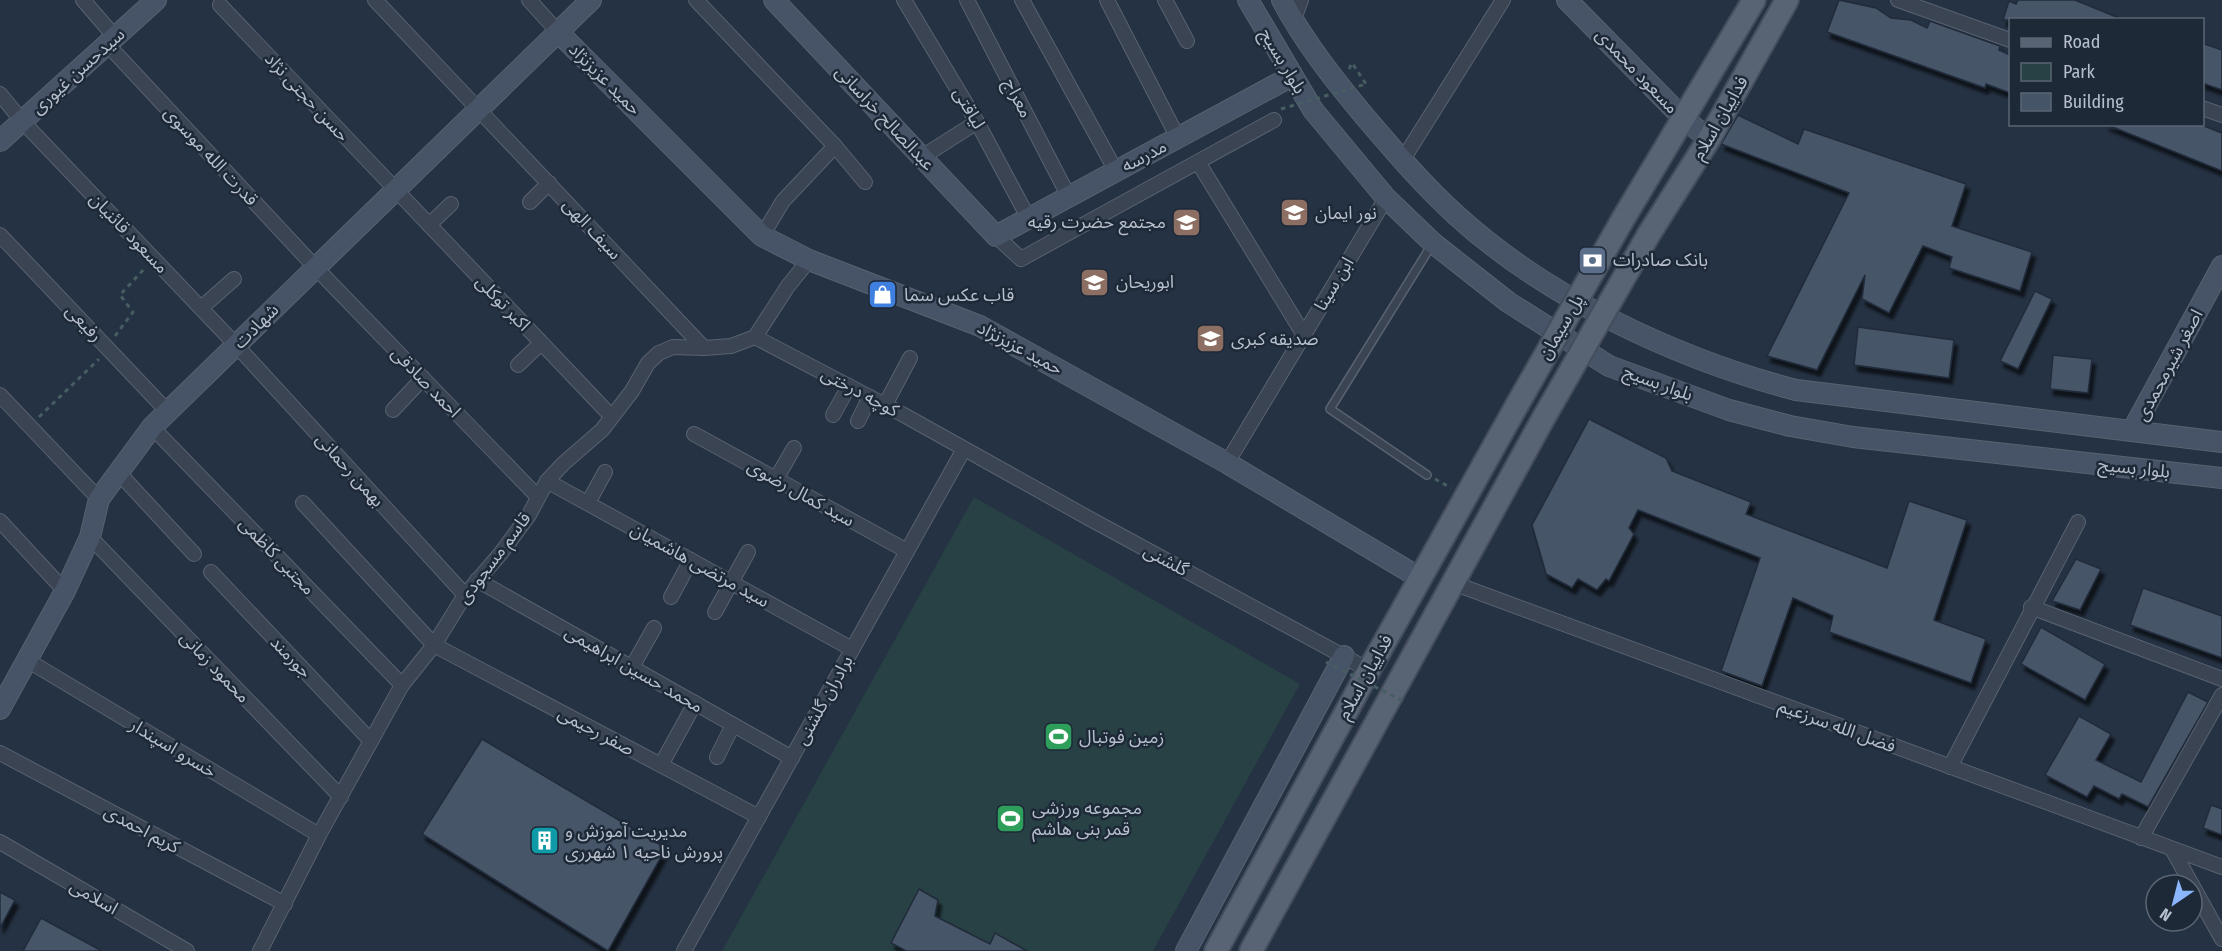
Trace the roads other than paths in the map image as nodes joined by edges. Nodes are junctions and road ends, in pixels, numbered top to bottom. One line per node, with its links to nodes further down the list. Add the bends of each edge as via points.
1 (83, 0): 25 (street, قدرت الله موسوی)
2 (156, 0): 25 (street, سیدحسن غیوری)
3 (375, 0): 30 (street, سیف الهی)
4 (529, 0): 23 (street)
5 (591, 0): 23 (street, شهادت)
6 (696, 0): 39 (street)
7 (774, 0): 40 (street, عبدالصالح خراسانی)
8 (904, 0): 35 (street, لیاقتی)
9 (967, 0): 47 (street, معراج)
10 (1022, 0): 43 (street)
11 (1107, 0): 36 (street)
12 (1165, 0): 26 (street)
13 (1248, 0): 27 (street, بلوار بسیج)
14 (1282, 0): 22 (street, بلوار بسیج)
15 (1301, 0): 22 (street)
16 (1503, 0): 41 (street)
17 (1567, 0): 33 (street, مسعود محمدی)
18 (1754, 0): 33 (main road, فداییان اسلام)
19 (1787, 0): 37 (main road, فداییان اسلام)
20 (1898, 0): 24 (street)
21 (220, 5): 46 (street, حسن حجتی نژاد)
22 (1294, 19): 41 (street, بلوار بسیج, via 1340,87)
23 (558, 32): 30 (street, شهادت); 56 (street, حمید عزیزنژاد)
24 (2009, 40)
25 (111, 41): 34 (street, سیدحسن غیوری); 60 (street, قدرت الله موسوی)
26 (1187, 41)
27 (1292, 76): 36 (street, مدرسه); 48 (street, بلوار بسیج, via 1313,110)
28 (0, 94): 34 (street)
29 (2204, 109): 32 (street)
30 (479, 110): 45 (street, سیف الهی); 46 (street, شهادت)
31 (1277, 115): 42 (street)
32 (2222, 115)
33 (1683, 118): 37 (street, مسعود محمدی); 52 (main road, فداییان اسلام)
34 (22, 121): 38 (street, سیدحسن غیوری); 63 (street, مسعود قائنیان)
35 (977, 122): 40 (street); 51 (street, لیاقتی)
36 (1178, 138): 43 (street, مدرسه)
37 (1709, 139): 54 (main road, فداییان اسلام)
38 (0, 141)
39 (835, 146): 44 (street); 56 (street, via 783,201)
40 (922, 157): 57 (street, عبدالصالح خراسانی)
41 (1402, 161): 84 (street, بلوار بسیج, via 1457,216 1528,270 1623,328 1742,376 1849,399)
42 (1198, 162): 57 (street, via 1021,259); 64 (street)
43 (1116, 171): 47 (street, مدرسه)
44 (866, 182)
45 (549, 183): 49 (street); 68 (street, سیف الهی)
46 (395, 190): 53 (street, اکبر توکلی); 60 (street, شهادت)
47 (1069, 197): 51 (street, مدرسه)
48 (1386, 198): 58 (street, بلوار بسیج); 64 (street, ابن سینا)
49 (530, 202)
50 (451, 204): 53 (street)
51 (1029, 219): 57 (street, مدرسه)
52 (1623, 219): 76 (main road, پل سیمان, bridge)
53 (429, 225): 66 (street, اکبر توکلی)
54 (1649, 234): 81 (main road, پل سیمان, bridge)
55 (0, 235): 78 (street, رفیعی)
56 (762, 236): 59 (street, حمید عزیزنژاد)
57 (996, 236)
58 (1433, 243): 92 (lane, via 1330,409); 93 (street, بلوار بسیج, via 1508,302 1610,366 1729,410 1853,437)
59 (810, 260): 65 (street); 89 (street, حمید عزیزنژاد, via 980,326)
60 (315, 267): 67 (street, شهادت); 71 (street, احمد صادقی)
61 (2222, 268): 84 (street, اصغر شیرمحمدی)
62 (234, 279): 63 (street)
63 (201, 309): 67 (street, مسعود قائنیان)
64 (1304, 335): 89 (street, ابن سینا)
65 (754, 337): 68 (street, قاسم مسجودی); 72 (street, کوچه درختی)
66 (541, 343): 70 (street); 80 (street, اکبر توکلی)
67 (236, 345): 78 (street, شهادت); 113 (street, بهمن رحمانی)
68 (704, 348): 80 (street, قاسم مسجودی, via 673,347 659,353)
69 (910, 358): 75 (street)
70 (518, 365)
71 (423, 378): 77 (street); 96 (street, احمد صادقی)
72 (849, 386): 74 (street, کوچه درختی); 79 (street)
73 (0, 395): 97 (street)
74 (870, 397): 75 (street, کوچه درختی); 82 (street)
75 (885, 405): 88 (street, کوچه درختی)
76 (1517, 405): 108 (main road, فداییان اسلام)
77 (393, 410)
78 (168, 412): 83 (street, شهادت)
79 (833, 415)
80 (612, 417): 95 (street, قاسم مسجودی)
81 (1543, 419): 111 (main road, فداییان اسلام)
82 (858, 421)
83 (152, 427): 90 (street, شهادت); 125 (street, مجتبی کاظمی)
84 (2132, 432): 86 (street, بلوار بسیج)
85 (694, 434): 94 (street, سید کمال رضوی)
86 (2222, 442)
87 (794, 448): 94 (street)
88 (964, 449): 103 (street, برادران گلشنی); 120 (street, گلشنی)
89 (1227, 463): 108 (street, حمید عزیزنژاد)
90 (118, 472): 97 (street, شهادت); 105 (street)
91 (605, 472): 99 (street)
92 (1427, 474)
93 (2222, 478)
94 (776, 479): 103 (street, سید کمال رضوی)
95 (547, 481): 96 (street, قاسم مسجودی); 99 (street, سید مرتضی هاشمیان)
96 (538, 497): 109 (street, قاسم مسجودی, via 529,515)
97 (99, 499): 102 (street, شهادت)
98 (303, 503): 118 (street, صفر رحیمی)
99 (588, 503): 106 (street, سید مرتضی هاشمیان)
100 (0, 521): 112 (street)
101 (2078, 522): 115 (street)
102 (90, 537): 112 (street, شهادت); 136 (street, محمود زمانی)
103 (907, 551): 119 (street, برادران گلشنی)
104 (748, 552): 110 (street)
105 (194, 554)
106 (690, 560): 110 (street, سید مرتضی هاشمیان); 114 (street)
107 (211, 573): 130 (street, جورمند)
108 (1420, 578): 123 (main road, فداییان اسلام)
109 (477, 580): 113 (street, قاسم مسجودی); 122 (street, محمد حسین ابراهیمی)
110 (731, 582): 116 (street); 119 (street, سید مرتضی هاشمیان)
111 (1453, 583): 135 (street, فضل الله سرزعیم); 152 (main road, فداییان اسلام)
112 (65, 591): 121 (street, شهادت)
113 (465, 595): 118 (street, قاسم مسجودی)
114 (671, 597)
115 (2031, 607): 124 (street); 135 (street)
116 (715, 612)
117 (654, 628): 122 (street)
118 (434, 645): 125 (street, قاسم مسجودی); 134 (street, صفر رحیمی)
119 (852, 649): 133 (street, برادران گلشنی)
120 (1335, 659): 123 (street, گلشنی); 150 (street)
121 (27, 660): 127 (street, شهادت); 138 (street, خسرو اسپندار)
122 (632, 668): 128 (street, محمد حسین ابراهیمی)
123 (1369, 670): 151 (main road, فداییان اسلام)
124 (2222, 679)
125 (402, 685): 130 (street, قاسم مسجودی)
126 (2222, 695): 139 (street)
127 (2, 700)
128 (695, 703): 129 (street, محمد حسین ابراهیمی); 134 (street)
129 (733, 725): 132 (street); 133 (street, محمد حسین ابراهیمی)
130 (371, 741): 136 (street, قاسم مسجودی)
131 (0, 753): 144 (street, کریم احمدی)
132 (717, 757)
133 (792, 758): 137 (street, برادران گلشنی)
134 (661, 765): 137 (street, صفر رحیمی)
135 (1950, 767): 139 (street, فضل الله سرزعیم)
136 (341, 797): 138 (street, قاسم مسجودی)
137 (759, 817): 149 (street, برادران گلشنی)
138 (319, 835): 144 (street, قاسم مسجودی)
139 (2141, 838): 141 (street, فضل الله سرزعیم)
140 (0, 842): 147 (street, اسلامی)
141 (2172, 849): 142 (street, فضل الله سرزعیم); 143 (street)
142 (2222, 867)
143 (2185, 873)
144 (285, 904): 148 (street, قاسم مسجودی)
145 (2204, 907): 146 (street)
146 (2222, 939)
147 (188, 951)
148 (260, 951)
149 (684, 951)
150 (1186, 951)
151 (1216, 951)
152 (1251, 951)

